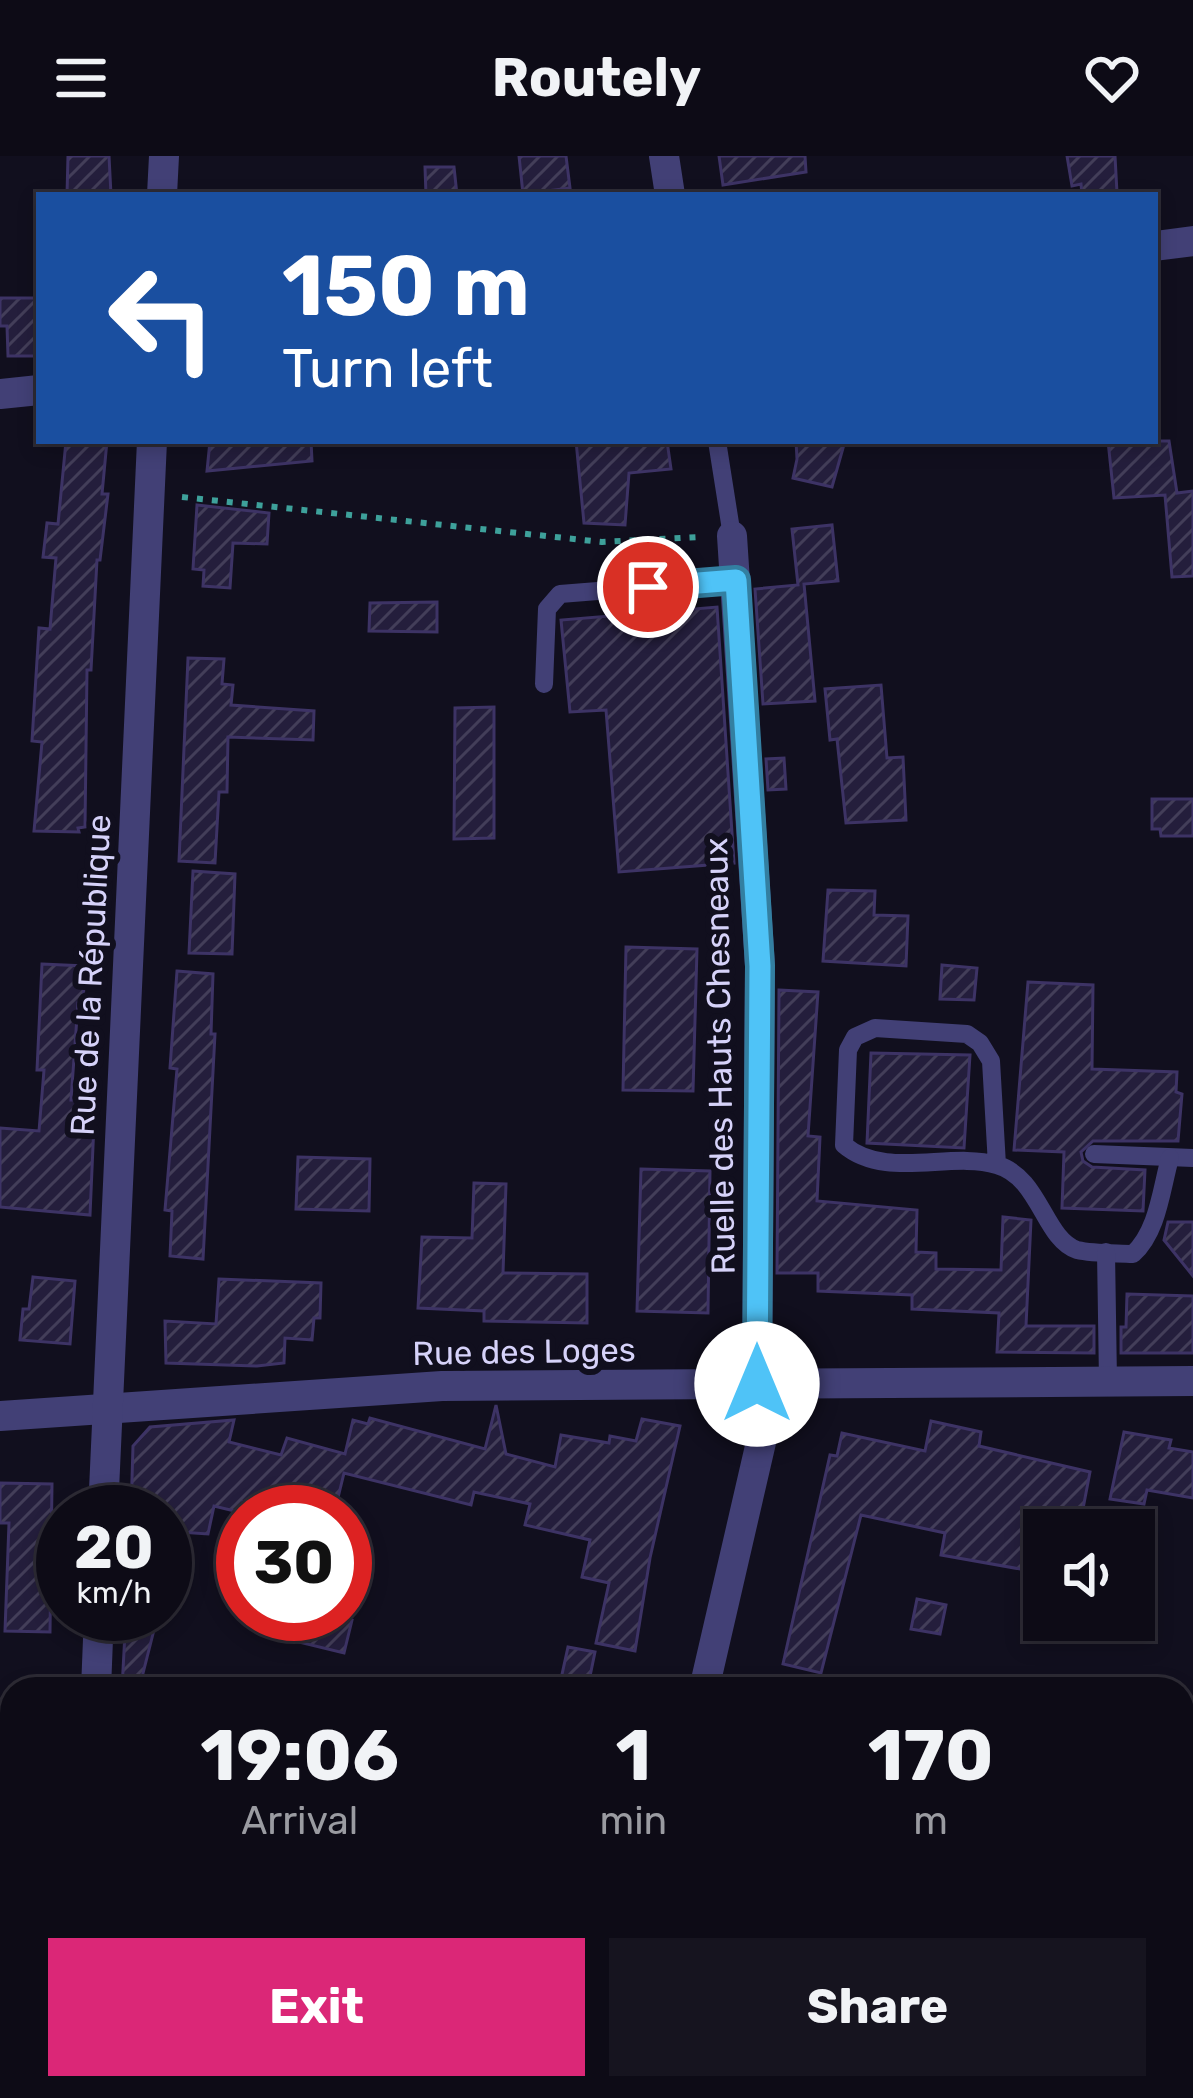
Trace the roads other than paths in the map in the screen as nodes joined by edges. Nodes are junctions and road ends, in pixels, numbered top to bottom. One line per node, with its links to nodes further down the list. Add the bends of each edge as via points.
1 (164, 156): 3 (street)
2 (664, 156): 4 (street)
3 (162, 192)
4 (670, 192)
5 (1193, 241): 6 (street)
6 (1158, 246)
7 (36, 390): 8 (street)
8 (0, 394)
9 (152, 444): 22 (street, Rue de la République)
10 (717, 444): 11 (lane, Ruelle des Hauts Chesneaux)
11 (732, 536): 12 (street, Ruelle des Hauts Chesneaux)
12 (736, 580): 13 (lane, via 560,594 547,609); 21 (street, Ruelle des Hauts Chesneaux, via 760,966)
13 (544, 684)
14 (1094, 1154): 15 (lane)
15 (1170, 1158): 16 (lane); 18 (lane, via 1143,1245 1133,1254)
16 (1193, 1158)
17 (997, 1165): 17 (lane, via 872,1160 844,1144 848,1050 856,1037 875,1028 967,1034 980,1043 991,1060); 18 (lane, via 1024,1181 1062,1240)
18 (1106, 1252): 20 (lane)
19 (1193, 1381): 20 (street, Rue des Loges)
20 (1108, 1382): 21 (street, Rue des Loges)
21 (765, 1385): 22 (street, Rue des Loges, via 442,1386); 27 (street, Ruelle des Hauts Chesneaux)
22 (106, 1406): 23 (street, Rue des Loges); 24 (street, Rue de la République)
23 (0, 1415)
24 (104, 1485)
25 (98, 1641): 26 (street)
26 (96, 1677)
27 (706, 1677)

